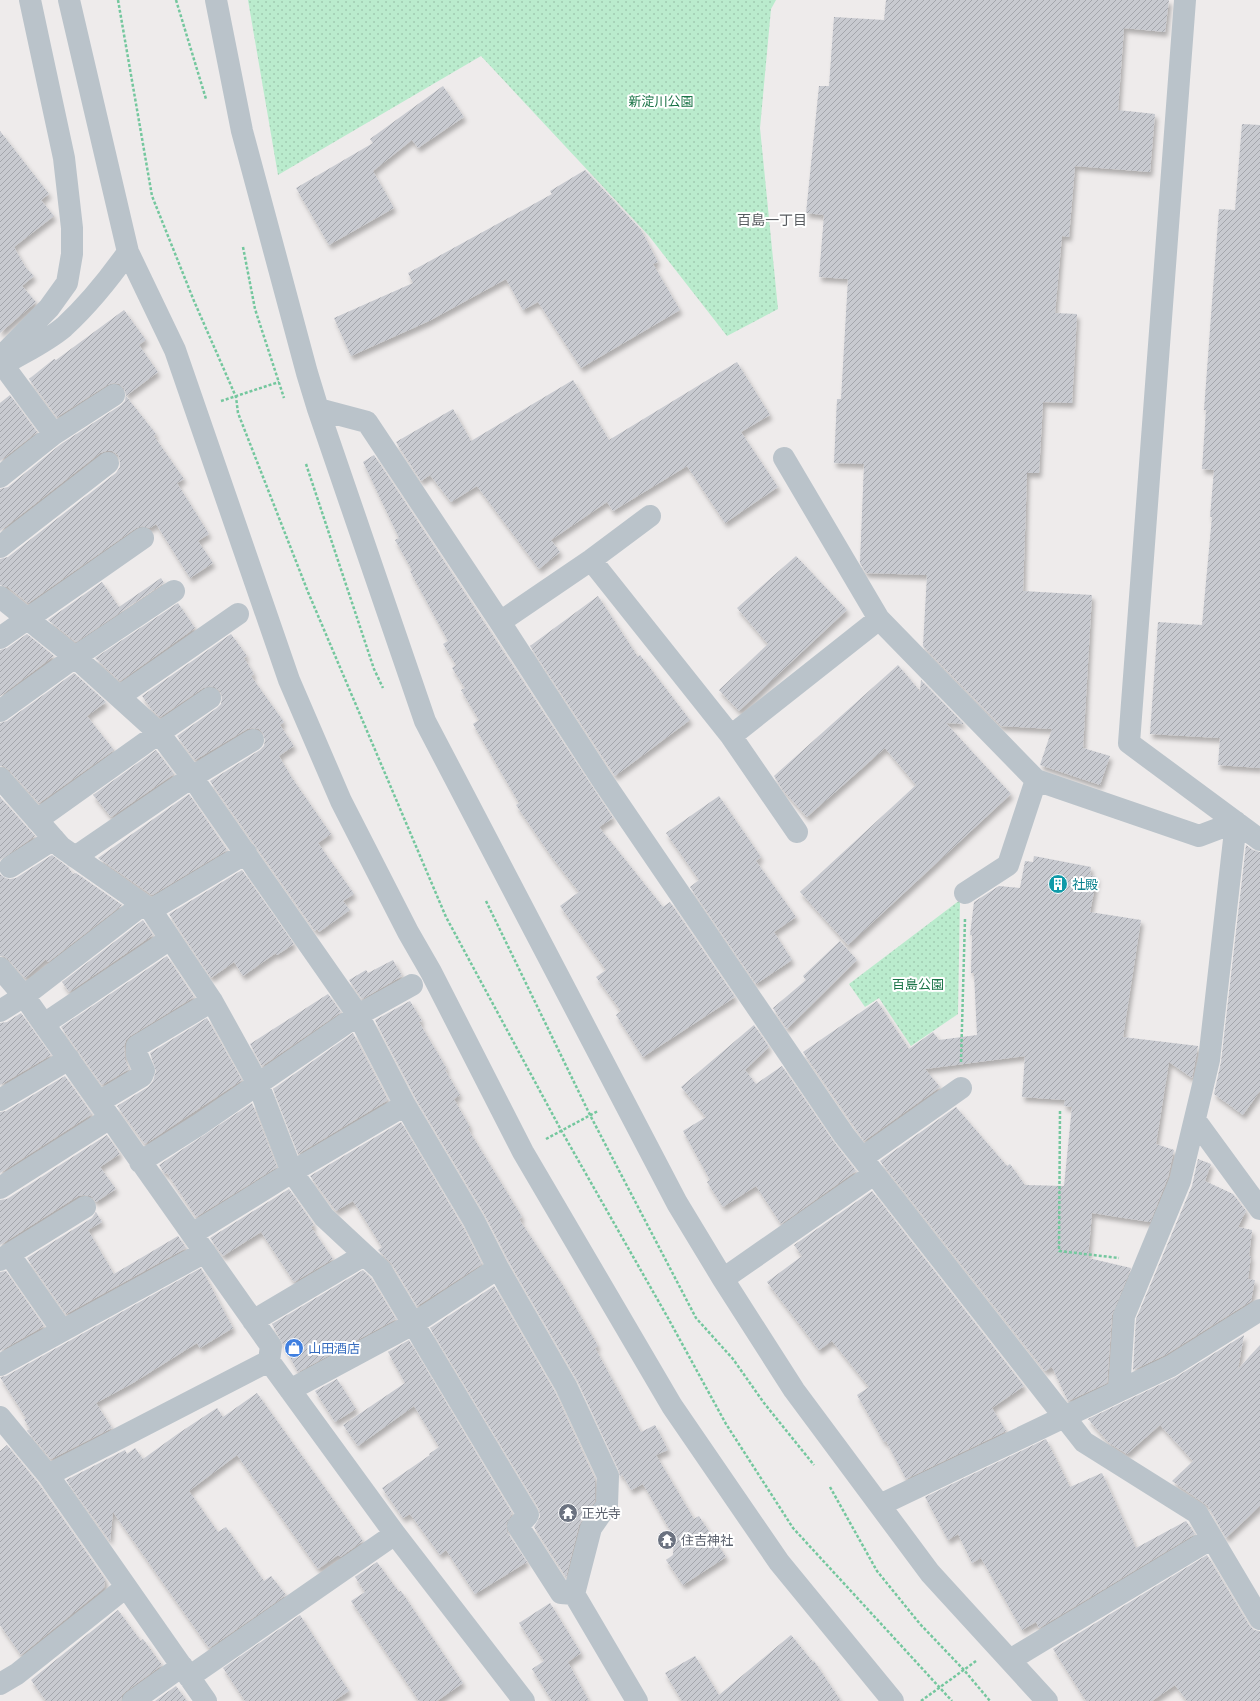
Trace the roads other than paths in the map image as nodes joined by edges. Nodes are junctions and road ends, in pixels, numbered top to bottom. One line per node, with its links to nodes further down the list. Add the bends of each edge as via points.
1 (30, 0): 6 (street, via 64,158 72,228 72,254 67,283 49,308)
2 (69, 0): 5 (street)
3 (216, 0): 8 (street, via 242,131)
4 (1185, 0): 35 (street, via 1129,743)
5 (128, 252): 6 (street, via 109,279 63,327 30,350); 95 (street, via 175,350 289,680 341,801 523,1152 672,1406 779,1562)
6 (1, 359): 9 (street)
7 (114, 395): 9 (street)
8 (318, 409): 22 (street, via 367,422); 70 (street, via 425,721 677,1203)
9 (54, 434): 12 (street)
10 (784, 458): 21 (street)
11 (108, 463): 15 (street)
12 (0, 477)
13 (650, 516): 16 (street)
14 (143, 538): 20 (street)
15 (0, 547)
16 (591, 560): 22 (street); 29 (street)
17 (174, 591): 24 (street)
18 (0, 597): 20 (street)
19 (238, 614): 25 (street)
20 (28, 619): 23 (street); 24 (street)
21 (879, 619): 29 (street); 33 (street)
22 (500, 622): 60 (street, via 607,788 844,1136)
23 (0, 638)
24 (75, 657): 25 (street); 27 (street)
25 (120, 696): 28 (street)
26 (210, 698): 28 (street)
27 (0, 711)
28 (159, 733): 31 (street); 34 (street)
29 (731, 736): 36 (street)
30 (253, 740): 31 (street)
31 (192, 777): 39 (street); 40 (street)
32 (0, 778): 34 (street)
33 (1036, 780): 35 (street, via 1199,836); 42 (street, via 1008,864)
34 (37, 820): 37 (street)
35 (1236, 822): 38 (street); 58 (street, via 1209,1060)
36 (797, 832)
37 (54, 839): 40 (street); 41 (street)
38 (1260, 840)
39 (246, 853): 43 (street); 50 (street)
40 (75, 857): 43 (street)
41 (10, 867)
42 (965, 893)
43 (147, 907): 44 (street); 47 (street)
44 (170, 939): 48 (street); 51 (street)
45 (0, 968): 47 (street)
46 (408, 987): 50 (street)
47 (24, 996): 49 (street); 51 (street)
48 (212, 1001): 53 (street); 57 (street, via 137,1046 137,1055 144,1071 142,1076)
49 (0, 1011)
50 (358, 1015): 53 (street); 56 (street)
51 (44, 1024): 52 (street)
52 (69, 1059): 55 (street); 57 (street)
53 (258, 1084): 59 (street); 61 (street)
54 (961, 1088): 60 (street)
55 (0, 1100)
56 (405, 1105): 61 (street); 69 (street, via 474,1221)
57 (104, 1110): 59 (street); 62 (street)
58 (1195, 1120): 64 (street); 78 (street, via 1180,1181 1124,1316)
59 (140, 1162): 65 (street)
60 (868, 1166): 70 (street); 79 (street)
61 (292, 1172): 65 (street); 67 (street, via 324,1217)
62 (0, 1188)
63 (85, 1207): 68 (street)
64 (1260, 1209)
65 (192, 1234): 66 (street)
66 (205, 1252): 72 (street); 74 (street)
67 (364, 1255): 72 (street); 73 (street, via 381,1270)
68 (5, 1257): 74 (street)
69 (498, 1268): 73 (street); 86 (street, via 566,1386 608,1476 607,1505 591,1528)
70 (723, 1279): 82 (street, via 794,1390)
71 (1260, 1310): 78 (street, via 1171,1366)
72 (253, 1321): 75 (street, via 271,1346)
73 (413, 1324): 77 (street); 86 (street, via 528,1515 518,1526 561,1593)
74 (62, 1330): 76 (street)
75 (269, 1361): 77 (street); 81 (street)
76 (0, 1365)
77 (290, 1390): 83 (street)
78 (1119, 1391): 79 (street)
79 (1065, 1418): 82 (street); 84 (street, via 1084,1442 1196,1513)
80 (1, 1422): 81 (street)
81 (48, 1475): 85 (street)
82 (880, 1505): 88 (street, via 930,1573)
83 (395, 1534): 89 (street); 93 (street)
84 (1212, 1538): 87 (street); 88 (street)
85 (126, 1587): 89 (street); 90 (street, via 17,1674)
86 (574, 1594): 94 (street)
87 (1260, 1619)
88 (1010, 1660): 96 (street)
89 (185, 1671): 91 (street); 92 (street)
90 (0, 1684)
91 (133, 1701)
92 (206, 1701)
93 (524, 1701)
94 (637, 1701)
95 (893, 1701)
96 (1047, 1701)

